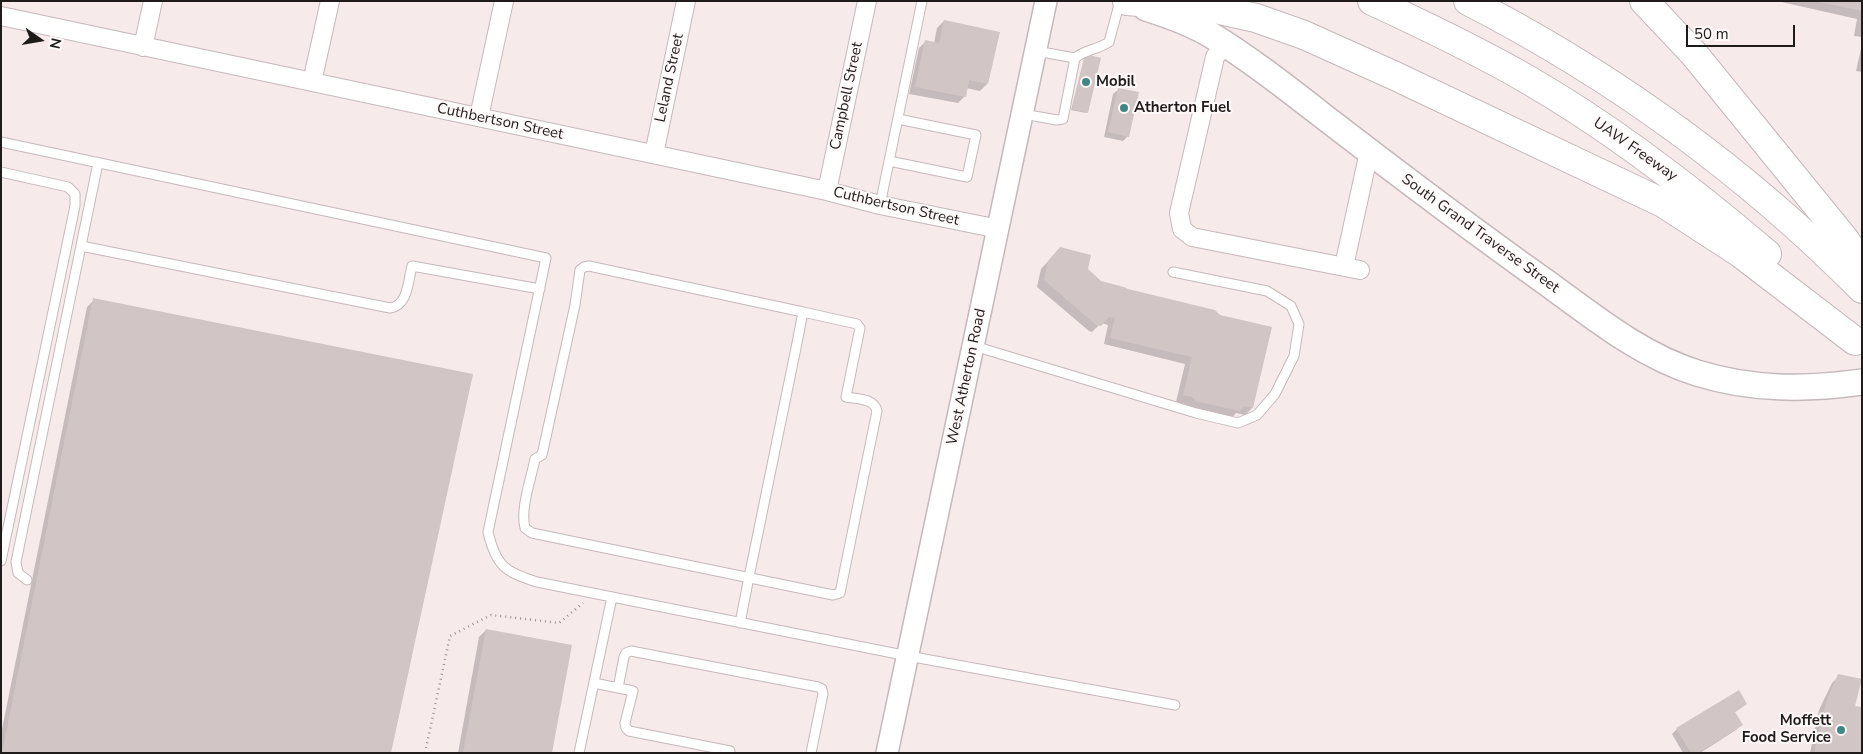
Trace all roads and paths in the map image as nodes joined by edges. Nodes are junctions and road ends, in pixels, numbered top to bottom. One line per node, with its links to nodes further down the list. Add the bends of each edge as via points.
1 (153, 1): 15 (street)
2 (330, 1): 18 (street)
3 (504, 1): 20 (street)
4 (686, 1): 24 (street, Leland Street)
5 (867, 1): 28 (street, Campbell Street)
6 (922, 1): 21 (lane)
7 (1046, 1): 16 (street, West Atherton Road)
8 (1120, 1): 17 (lane, via 1109,42 1100,48 1084,51)
9 (1127, 1): 14 (main road, South Grand Traverse Street, via 1181,20); 37 (highway, via 1211,8 1256,18 1304,35 1394,75 1663,203 1740,254)
10 (1372, 1): 37 (highway, UAW Freeway, via 1524,78 1628,143 1771,257)
11 (1468, 1): 35 (highway, via 1561,53 1655,113 1780,212)
12 (1644, 1): 32 (highway, via 1705,67 1846,241)
13 (1, 16): 15 (street, Cuthbertson Street)
14 (1225, 44): 23 (main road, South Grand Traverse Street); 23 (street, via 1216,57 1179,213 1182,229 1192,237 1352,268)
15 (143, 47): 18 (street, Cuthbertson Street)
16 (1036, 51): 17 (lane); 19 (street, West Atherton Road)
17 (1075, 58): 19 (lane, via 1062,119)
18 (312, 82): 20 (street, Cuthbertson Street)
19 (1023, 114): 30 (street, West Atherton Road)
20 (479, 117): 24 (street, Cuthbertson Street)
21 (898, 119): 25 (lane); 25 (lane, via 976,135 967,177)
22 (1, 142): 26 (lane)
23 (1369, 152): 39 (main road, South Grand Traverse Street, via 1625,339 1664,360 1717,379 1756,386 1819,387)
24 (654, 154): 28 (street, Cuthbertson Street)
25 (889, 161): 29 (lane)
26 (98, 163): 31 (lane); 34 (lane, via 546,258)
27 (1, 172): 40 (lane, via 68,187 75,194 75,206)
28 (827, 191): 29 (street, Cuthbertson Street)
29 (880, 205): 30 (street, Cuthbertson Street)
30 (999, 229): 38 (street, West Atherton Road)
31 (81, 246): 34 (lane, via 390,308 403,302 412,266); 42 (lane, via 16,562 18,573)
32 (1862, 267)
33 (1173, 272): 38 (lane, via 1267,291 1291,306 1299,324 1294,356 1275,394 1257,415 1238,423 1196,413)
34 (540, 289): 43 (lane, via 488,532 492,550 512,574)
35 (1862, 289)
36 (803, 312): 41 (lane); 41 (lane, via 857,324 860,328 846,397 876,405 874,428 840,593 833,595); 41 (lane, via 584,267 580,270 542,455 535,459 528,492 523,520 525,528 532,533)
37 (1859, 345)
38 (974, 346): 46 (street, West Atherton Road)
39 (1862, 382)
40 (1, 561)
41 (749, 577): 45 (lane)
42 (27, 580)
43 (612, 597): 45 (lane); 47 (lane)
44 (584, 602): 50 (path, via 559,624 491,615 450,636)
45 (740, 623): 46 (lane)
46 (908, 656): 49 (lane); 54 (street, West Atherton Road)
47 (594, 683): 48 (lane); 51 (lane)
48 (618, 688): 52 (lane, via 632,691 625,723 629,731 730,750); 53 (lane, via 624,657 631,651 818,687 823,694)
49 (1175, 705)
50 (425, 753)
51 (579, 753)
52 (729, 753)
53 (811, 753)
54 (888, 753)

